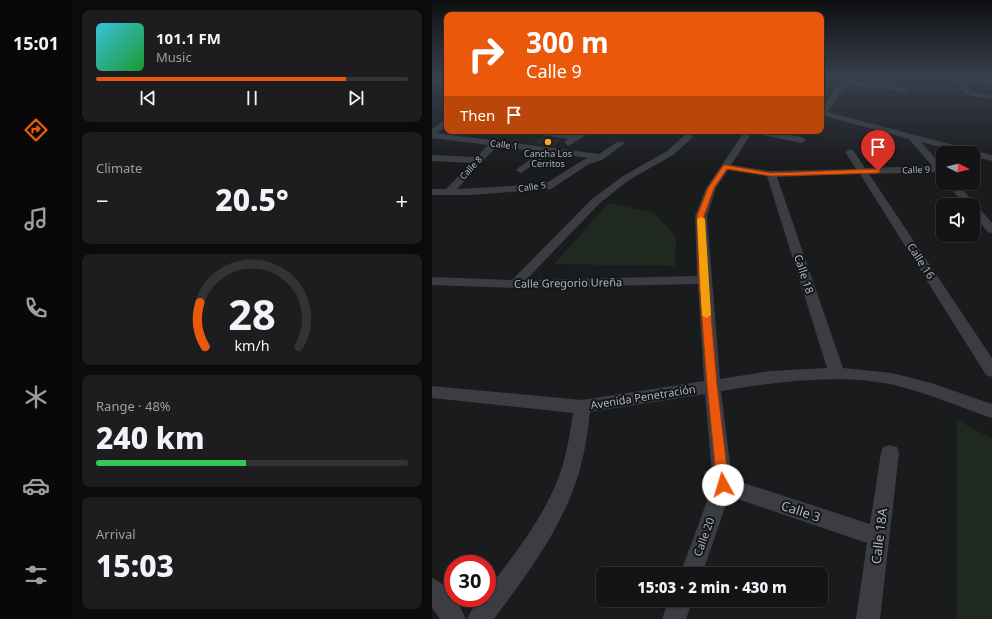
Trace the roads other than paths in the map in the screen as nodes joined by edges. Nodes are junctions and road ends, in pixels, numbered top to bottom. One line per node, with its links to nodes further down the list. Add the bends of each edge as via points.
1 (824, 114): 8 (street)
2 (444, 124): 3 (street)
3 (432, 134): 12 (street, Calle 1)
4 (555, 134): 10 (street)
5 (584, 134): 10 (street)
6 (747, 134): 21 (street, Calle 20)
7 (772, 134): 11 (street)
8 (911, 136): 18 (street); 20 (street)
9 (688, 137): 34 (street, via 670,153 626,178 596,201)
10 (577, 138): 14 (street)
11 (802, 140)
12 (494, 144): 14 (street, Calle 1); 19 (street, Calle 8)
13 (620, 144): 17 (street, Calle 5)
14 (552, 151): 17 (street, Calle 1); 22 (street)
15 (850, 152): 24 (street, Calle 16)
16 (432, 158): 19 (street)
17 (599, 158): 28 (street, Calle 5, via 586,162 547,187)
18 (992, 158)
19 (478, 160): 28 (street, Calle 8)
20 (936, 165)
21 (725, 167): 25 (street, Calle 9); 32 (street, Calle 20, via 711,188 701,216)
22 (521, 170)
23 (936, 171): 24 (street, Calle 9)
24 (863, 172): 25 (street, Calle 9); 35 (street, Calle 16)
25 (771, 174): 36 (street, Calle 18)
26 (957, 190): 29 (street)
27 (432, 192): 28 (street, Calle 5)
28 (448, 193)
29 (964, 198)
30 (980, 216): 31 (street)
31 (992, 230)
32 (704, 280): 34 (street, Calle Gregorio Ureña); 37 (street, Calle 20)
33 (432, 281): 34 (street, Calle Gregorio Ureña)
34 (515, 284)
35 (992, 371)
36 (837, 373): 37 (street, Avenida Penetración, via 770,377); 40 (street, Avenida Penetración, via 892,379 931,389)
37 (712, 385): 39 (street, Avenida Penetración); 42 (street, Calle 20)
38 (432, 392): 39 (street, Avenida Penetración)
39 (582, 407): 48 (street, via 575,454 568,479 552,515 535,545)
40 (992, 412)
41 (890, 453): 43 (street, Calle 18A)
42 (723, 485): 43 (street, Calle 3); 44 (street, Calle 20)
43 (879, 536): 50 (street, Calle 18A)
44 (694, 567)
45 (432, 589): 47 (street)
46 (678, 607): 49 (street)
47 (454, 619)
48 (479, 619)
49 (674, 619)
50 (868, 619)

